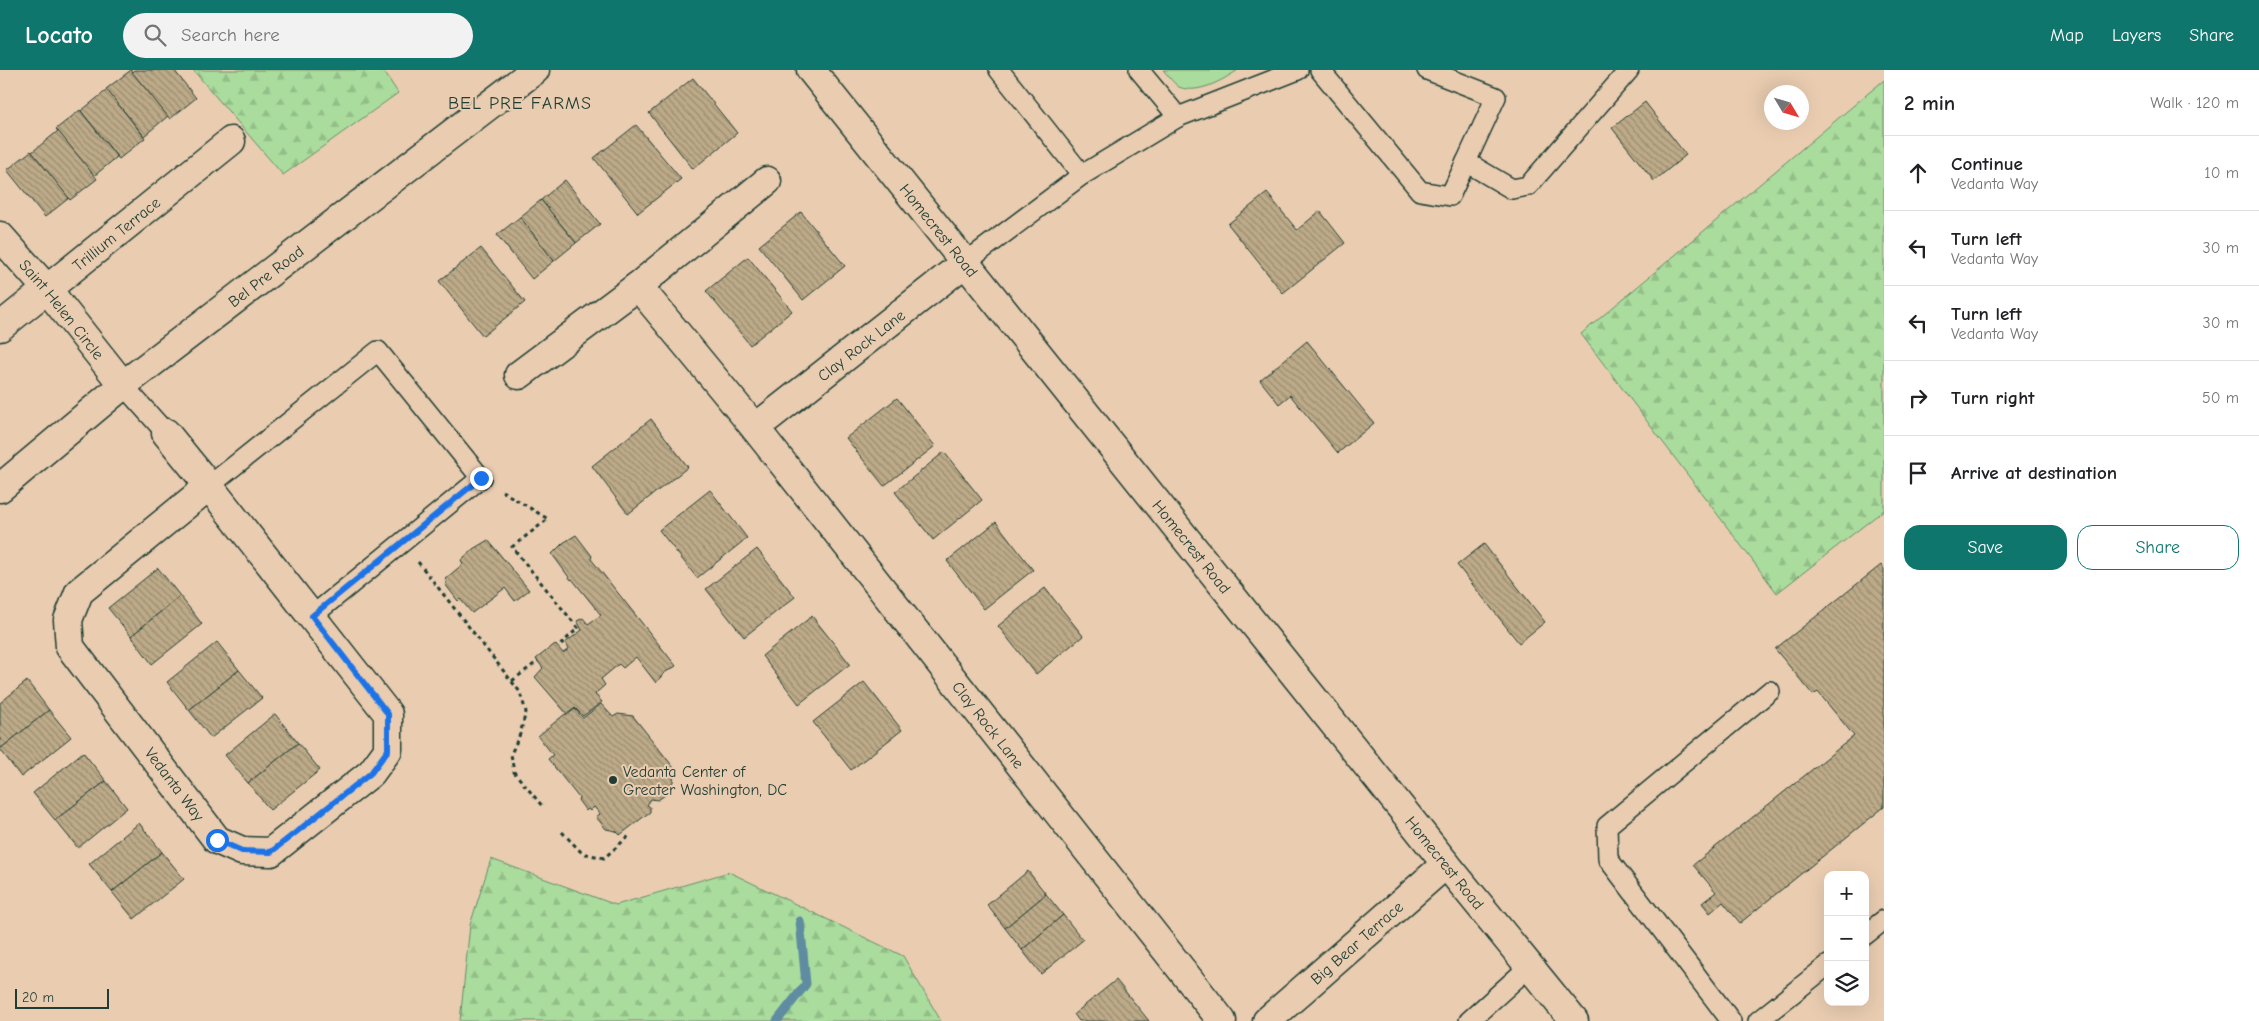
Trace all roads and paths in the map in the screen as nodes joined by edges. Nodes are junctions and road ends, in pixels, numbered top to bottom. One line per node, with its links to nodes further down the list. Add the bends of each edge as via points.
1 (535, 70): 20 (street, Bel Pre Road)
2 (811, 70): 15 (street, Homecrest Road)
3 (999, 70): 12 (lane)
4 (1139, 70): 9 (lane)
5 (1298, 70): 9 (lane)
6 (1320, 70): 11 (lane, via 1420,190 1450,196)
7 (1427, 70): 11 (lane, via 1496,97)
8 (1629, 70): 11 (lane, via 1528,186 1512,189)
9 (1178, 117): 12 (lane)
10 (231, 141): 17 (street, Trillium Terrace)
11 (1466, 162)
12 (1082, 175): 15 (lane)
13 (767, 181): 16 (street)
14 (0, 236): 17 (street, Saint Helen Circle)
15 (966, 262): 21 (street, Clay Rock Lane); 35 (street, Homecrest Road)
16 (638, 286): 19 (street); 21 (street, Clay Rock Lane)
17 (47, 289): 18 (street, Trillium Terrace); 20 (street, Saint Helen Circle)
18 (0, 328)
19 (519, 375)
20 (123, 385): 22 (lane); 25 (street, Bel Pre Road)
21 (756, 428): 40 (street, Clay Rock Lane)
22 (166, 433): 24 (street, Vedanta Way)
23 (481, 478): 24 (lane, via 378,351); 26 (lane); 28 (path, via 548,519 512,547 578,628)
24 (209, 486): 27 (street, Vedanta Way); 27 (street, Vedanta Way, via 79,592 68,620 70,647 217,840 242,851 271,852 371,773 388,750 388,714)
25 (0, 488)
26 (403, 542): 27 (lane); 30 (path)
27 (312, 616)
28 (558, 647)
29 (538, 661): 30 (path)
30 (512, 681): 32 (path, via 520,692 526,712 511,754 514,772)
31 (1770, 691): 44 (lane, via 1607,826 1608,859)
32 (543, 807)
33 (562, 832): 34 (path, via 582,853 604,858)
34 (629, 836)
35 (1446, 864): 38 (street, Homecrest Road); 41 (street, Big Bear Terrace)
36 (1884, 920): 37 (lane)
37 (1869, 932)
38 (1530, 966): 42 (lane); 43 (street, Homecrest Road)
39 (1824, 968): 45 (lane)
40 (1222, 1021)
41 (1267, 1021)
42 (1468, 1021)
43 (1574, 1021)
44 (1731, 1021)
45 (1758, 1021)

